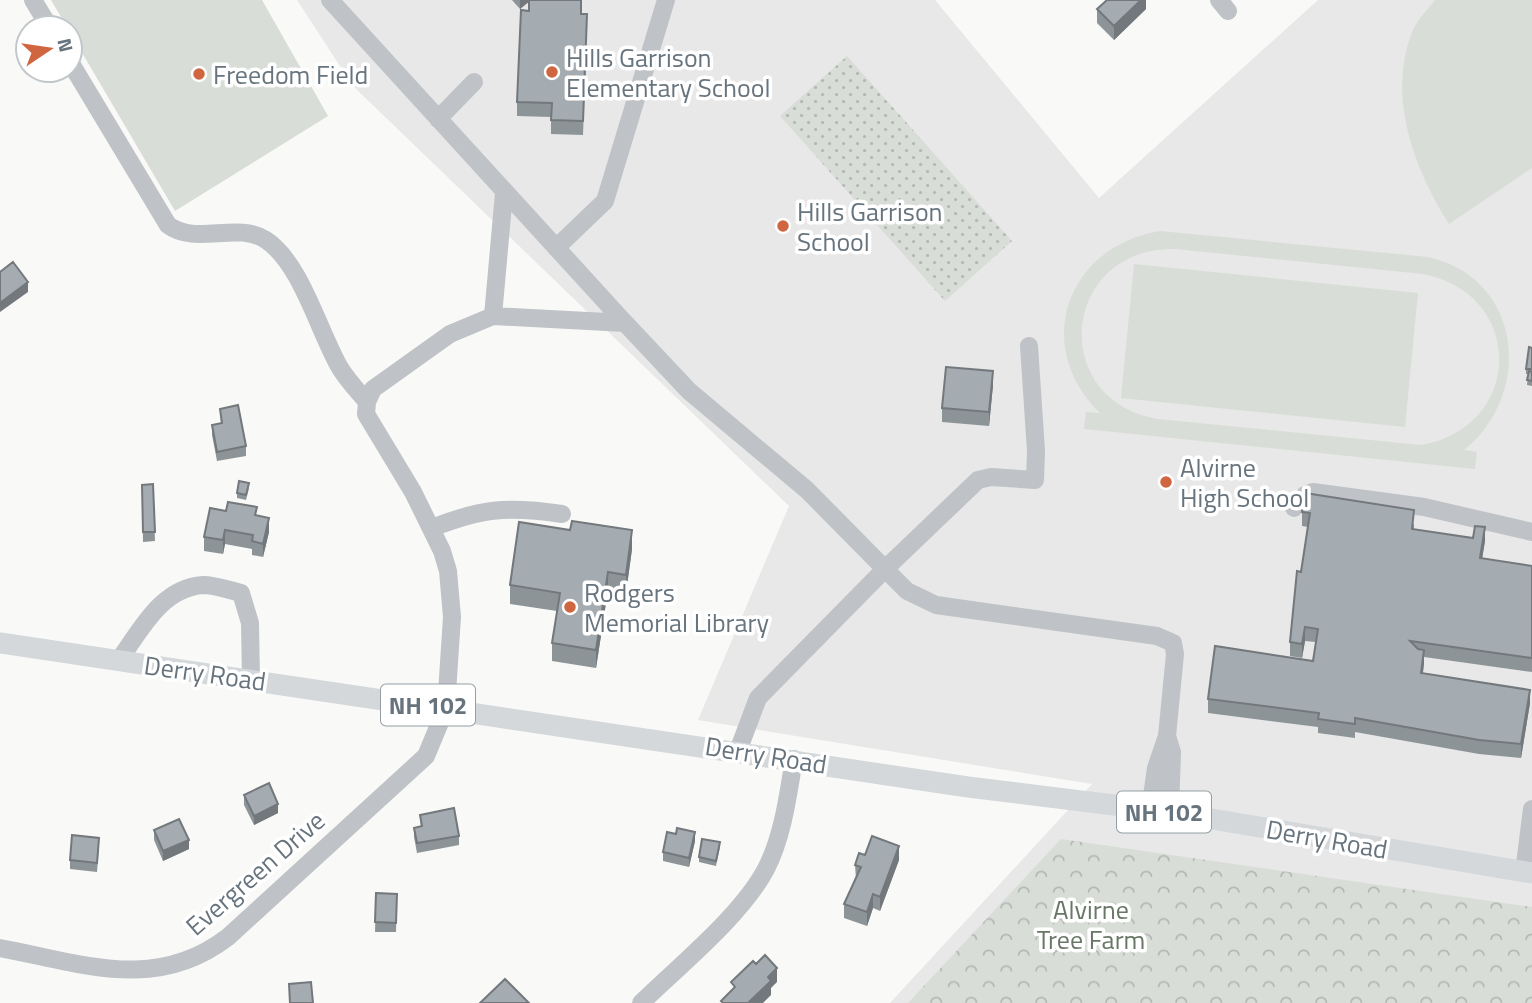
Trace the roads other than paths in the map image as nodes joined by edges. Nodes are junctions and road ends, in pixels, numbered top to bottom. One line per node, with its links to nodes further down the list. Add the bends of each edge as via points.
1 (330, 0): 5 (street)
2 (666, 0): 7 (street, via 605,201)
3 (474, 82): 5 (street)
4 (83, 84): 11 (street, via 168,225 188,234 247,234 276,248 341,370)
5 (438, 120): 6 (street)
6 (504, 193): 7 (street); 8 (street)
7 (556, 248): 9 (street)
8 (493, 316): 9 (street); 11 (street, via 450,334 385,377)
9 (625, 323): 16 (street, via 690,391 807,490)
10 (1029, 346): 16 (street, via 1035,480 978,480)
11 (367, 402): 14 (street, Evergreen Drive, via 366,414 374,432)
12 (1294, 508): 15 (street, via 1314,492 1423,507)
13 (562, 514): 14 (street, via 486,510)
14 (432, 528): 20 (street, Evergreen Drive, via 451,594)
15 (1532, 532)
16 (885, 569): 21 (street, via 758,698); 24 (street, via 907,591 936,605 1166,638 1173,643 1167,736 1156,768)
17 (0, 643): 18 (main road, Derry Road / NH 102)
18 (119, 660): 19 (main road, Derry Road / NH 102); 19 (street, via 156,609 176,591 204,585 241,593 250,623)
19 (251, 680): 20 (main road, Derry Road / NH 102)
20 (446, 708): 21 (main road, Derry Road / NH 102); 26 (street, Evergreen Drive, via 426,756 212,950 173,967 132,971)
21 (738, 751): 22 (main road, Derry Road / NH 102)
22 (794, 759): 24 (main road, Derry Road / NH 102); 27 (street, via 781,826 766,869 743,903)
23 (1532, 809): 25 (street)
24 (1160, 811): 25 (main road, Derry Road / NH 102)
25 (1528, 872)
26 (0, 948)
27 (642, 1003)

